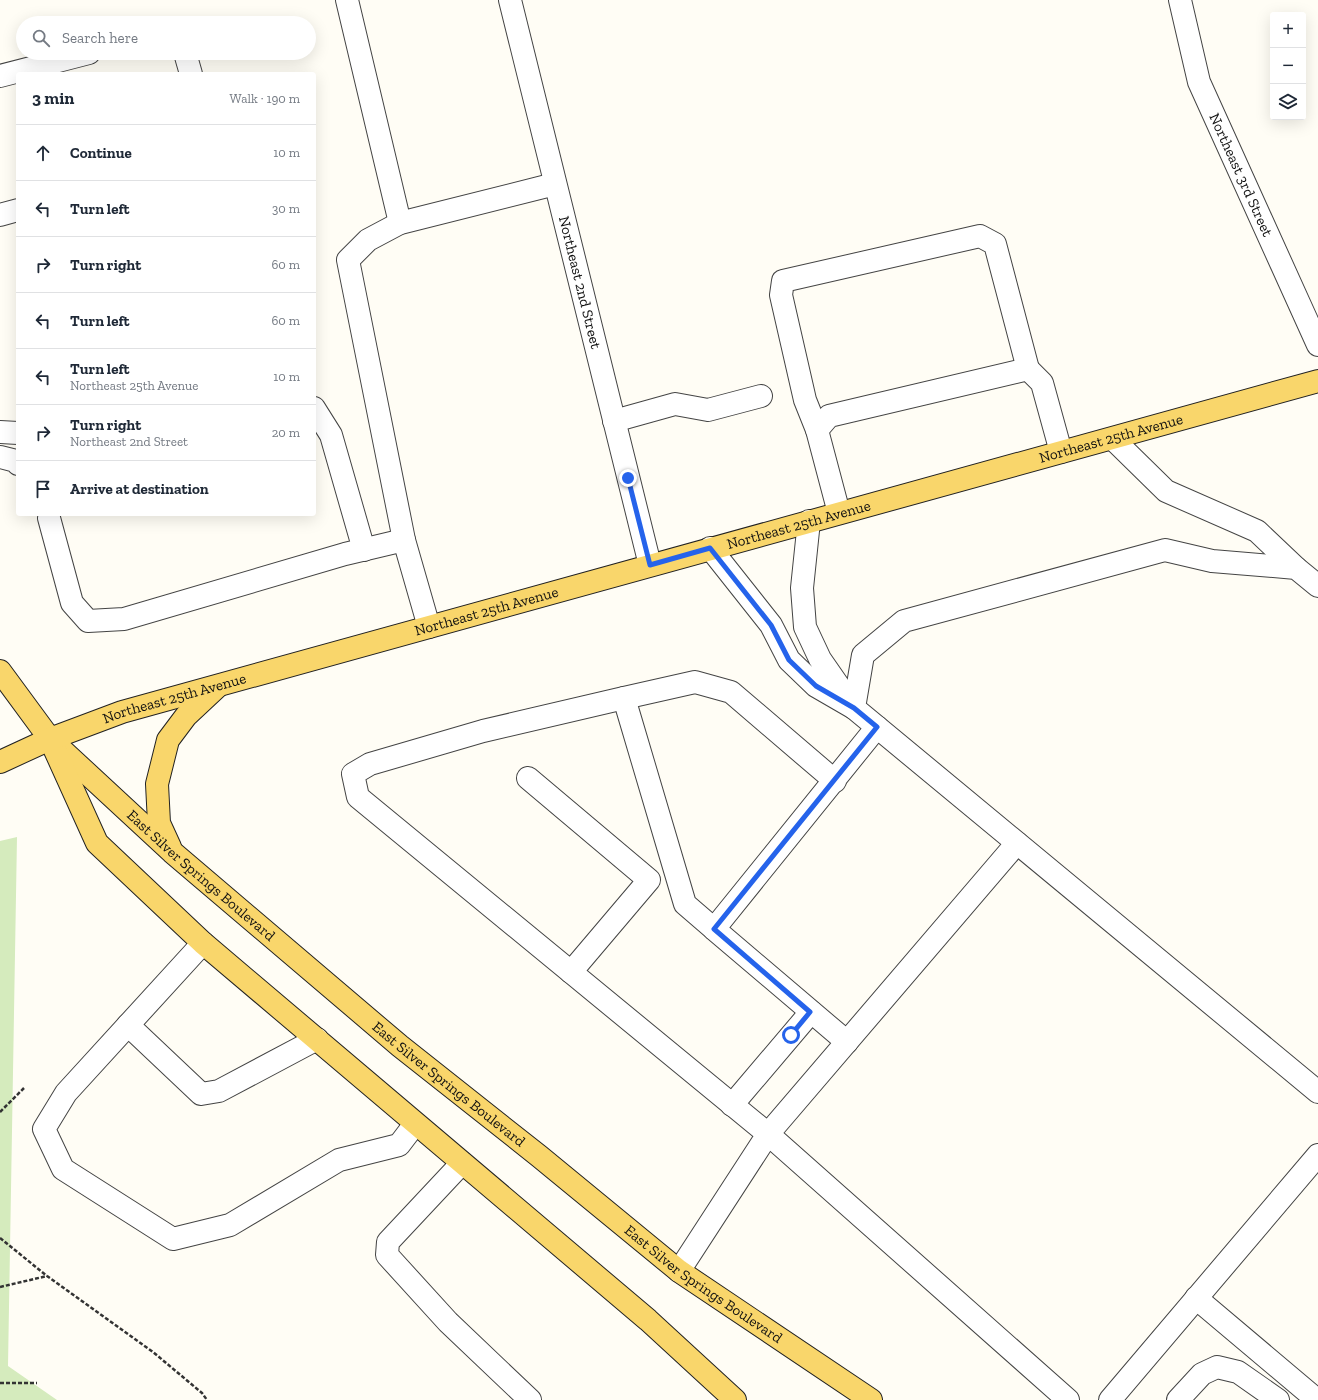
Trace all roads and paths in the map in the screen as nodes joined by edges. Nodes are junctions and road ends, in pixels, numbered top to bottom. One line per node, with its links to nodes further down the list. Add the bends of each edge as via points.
1 (347, 0): 11 (street)
2 (510, 0): 8 (street, Northeast 2nd Street)
3 (1180, 0): 12 (street, Northeast 3rd Street, via 1199,82)
4 (62, 60): 7 (street)
5 (187, 60): 6 (street)
6 (190, 72)
7 (0, 76)
8 (555, 184): 11 (street); 17 (street, Northeast 2nd Street)
9 (16, 211): 10 (street)
10 (0, 215)
11 (400, 223): 28 (street, via 368,240 348,260)
12 (1318, 345)
13 (1028, 369): 18 (street, via 829,416); 18 (street, via 995,244 980,236 783,281 781,295 805,400); 22 (street, via 1042,383)
14 (1318, 381): 21 (main road, Northeast 25th Avenue)
15 (761, 396): 17 (street, via 708,410 675,404)
16 (316, 411): 30 (street, via 332,434)
17 (614, 421): 31 (street, Northeast 2nd Street)
18 (817, 430): 25 (street)
19 (0, 432): 20 (street)
20 (16, 433)
21 (1113, 439): 22 (main road, Northeast 25th Avenue); 32 (street, via 1166,491 1256,531)
22 (1062, 452): 25 (main road, Northeast 25th Avenue)
23 (0, 457): 24 (street)
24 (16, 461)
25 (839, 513): 27 (main road, Northeast 25th Avenue)
26 (49, 516): 30 (street, via 72,602 88,621 124,619)
27 (809, 521): 29 (main road, Northeast 25th Avenue); 38 (street, via 802,588 805,627 820,659)
28 (404, 540): 30 (street); 34 (street)
29 (710, 548): 31 (main road, Northeast 25th Avenue); 38 (street, via 771,625 789,660 816,686)
30 (364, 550)
31 (650, 565): 34 (main road, Northeast 25th Avenue)
32 (1296, 568): 33 (street); 38 (street, via 1212,560 1165,550 904,621 863,656)
33 (1318, 586)
34 (429, 627): 36 (main road, Northeast 25th Avenue)
35 (0, 671): 40 (main road, East Silver Springs Boulevard)
36 (220, 684): 40 (main road, Northeast 25th Avenue, via 122,712); 45 (main road, via 186,716 168,740 157,784 159,823)
37 (624, 698): 43 (street, via 695,682 731,692); 46 (street); 50 (street, via 483,731 370,764 353,774 358,797)
38 (854, 708): 39 (street)
39 (877, 727): 43 (street); 44 (street)
40 (50, 740): 41 (main road, Northeast 25th Avenue); 45 (main road, East Silver Springs Boulevard); 49 (main road, East Silver Springs Boulevard, via 97,843)
41 (0, 762)
42 (528, 778): 47 (street)
43 (834, 781): 48 (street)
44 (1017, 844): 54 (street); 56 (street)
45 (172, 852): 64 (main road, East Silver Springs Boulevard, via 400,1046)
46 (677, 877): 47 (street); 48 (street, via 685,904)
47 (649, 880): 50 (street)
48 (714, 929): 51 (street)
49 (203, 943): 52 (street); 53 (main road, East Silver Springs Boulevard)
50 (571, 972): 57 (street)
51 (810, 1012): 54 (street); 57 (street)
52 (128, 1025): 53 (street, via 202,1094 219,1092); 59 (street, via 66,1093 44,1129 63,1169 173,1239 230,1225 339,1160 399,1145)
53 (317, 1039): 59 (main road, East Silver Springs Boulevard)
54 (846, 1042): 60 (street)
55 (24, 1088): 58 (path)
56 (1318, 1092)
57 (732, 1105): 60 (street)
58 (0, 1112)
59 (415, 1124): 62 (main road, East Silver Springs Boulevard)
60 (768, 1134): 64 (street); 74 (street)
61 (1318, 1155): 67 (street)
62 (462, 1163): 71 (street, via 388,1242 387,1254 448,1322); 72 (main road, East Silver Springs Boulevard, via 648,1320)
63 (0, 1238): 65 (path)
64 (679, 1271): 73 (main road, East Silver Springs Boulevard)
65 (47, 1276): 66 (path); 70 (path, via 153,1352)
66 (0, 1287)
67 (1196, 1298): 75 (street); 78 (street)
68 (37, 1382): 69 (path)
69 (0, 1383)
70 (207, 1400)
71 (530, 1400)
72 (735, 1400)
73 (871, 1400)
74 (1068, 1400)
75 (1110, 1400)
76 (1178, 1400): 77 (street, via 1202,1374 1217,1367 1238,1372)
77 (1278, 1400)
78 (1317, 1400)

